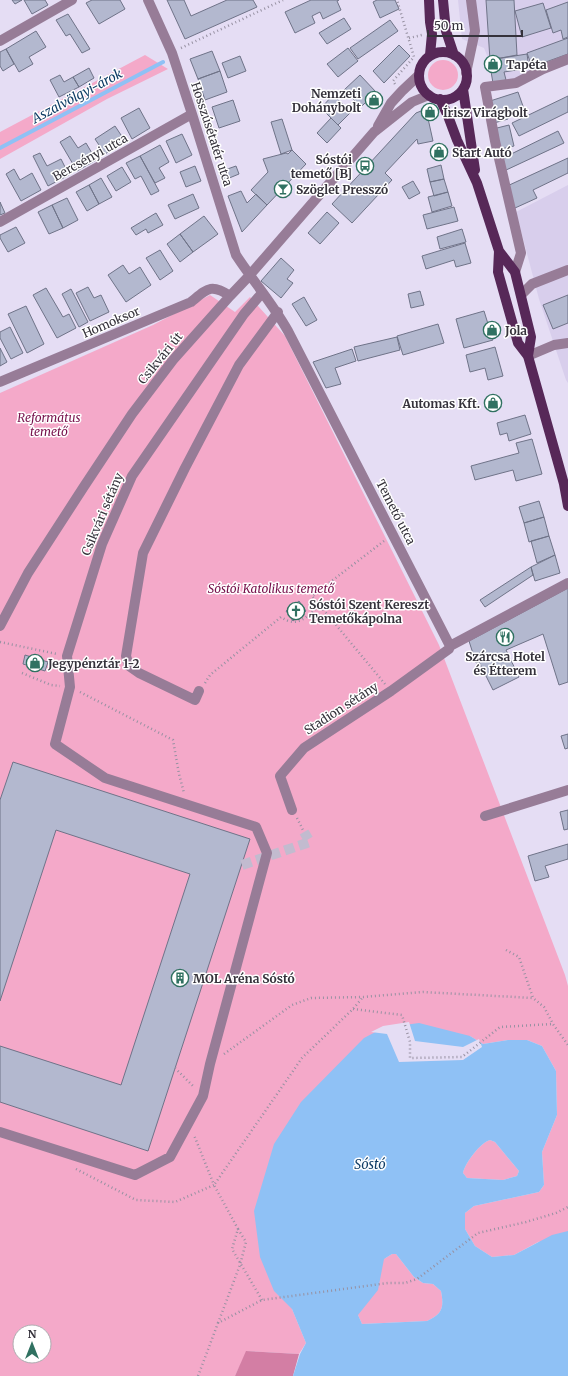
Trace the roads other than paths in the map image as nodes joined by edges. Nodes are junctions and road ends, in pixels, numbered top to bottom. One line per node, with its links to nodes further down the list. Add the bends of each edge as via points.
1 (72, 0): 6 (street)
2 (148, 0): 15 (street, Hosszúsétatér utca, via 172,53)
3 (429, 0): 7 (main road, via 432,34)
4 (443, 0): 8 (main road, via 446,31)
5 (471, 0): 10 (street, via 474,31)
6 (0, 42)
7 (430, 55): 8 (main road, via 447,52); 11 (main road, via 420,67)
8 (454, 55): 10 (main road, via 464,66)
9 (568, 59): 22 (street, via 516,83 484,87 521,253)
10 (466, 73): 12 (main road)
11 (419, 75): 13 (main road, via 423,90); 16 (street, Csikvári út, via 391,103)
12 (463, 89): 14 (main road, via 449,99); 17 (main road)
13 (429, 95): 14 (main road); 16 (street, Csikvári út, via 412,102)
14 (440, 100): 17 (main road)
15 (192, 114): 18 (street, Bercsényi utca); 21 (street, Hosszúsétatér utca, via 236,255)
16 (374, 132): 21 (street, Csikvári út)
17 (477, 184): 19 (main road)
18 (0, 222)
19 (499, 251): 22 (main road); 29 (main road, via 498,272 518,343)
20 (568, 270): 23 (street)
21 (249, 276): 24 (street, Temető utca); 26 (street, Csikvári út)
22 (516, 277): 23 (street); 25 (main road)
23 (538, 281): 25 (street)
24 (262, 293): 27 (street, Temető utca); 40 (street, Csikvári sétány, via 244,314 132,476 102,544 67,656 70,687 55,744 105,778 256,827 267,853 203,1096 170,1157 135,1175)
25 (521, 295): 29 (main road, via 531,337)
26 (230, 296): 30 (street, Homoksor, via 220,289 207,289 191,302); 34 (street, Csikvári út, via 173,360 132,414 28,573)
27 (278, 312): 35 (street, Temető utca); 36 (street, via 239,365 143,553 126,656 129,666 195,700)
28 (568, 343): 29 (street, via 554,345)
29 (528, 356): 31 (main road)
30 (0, 382)
31 (566, 486): 32 (main road)
32 (568, 506)
33 (568, 583): 35 (street)
34 (0, 626)
35 (450, 646): 38 (street, Stadion sétány, via 391,691 304,748 280,776)
36 (199, 691)
37 (568, 790): 39 (street)
38 (292, 810)
39 (484, 816)
40 (0, 1132)

